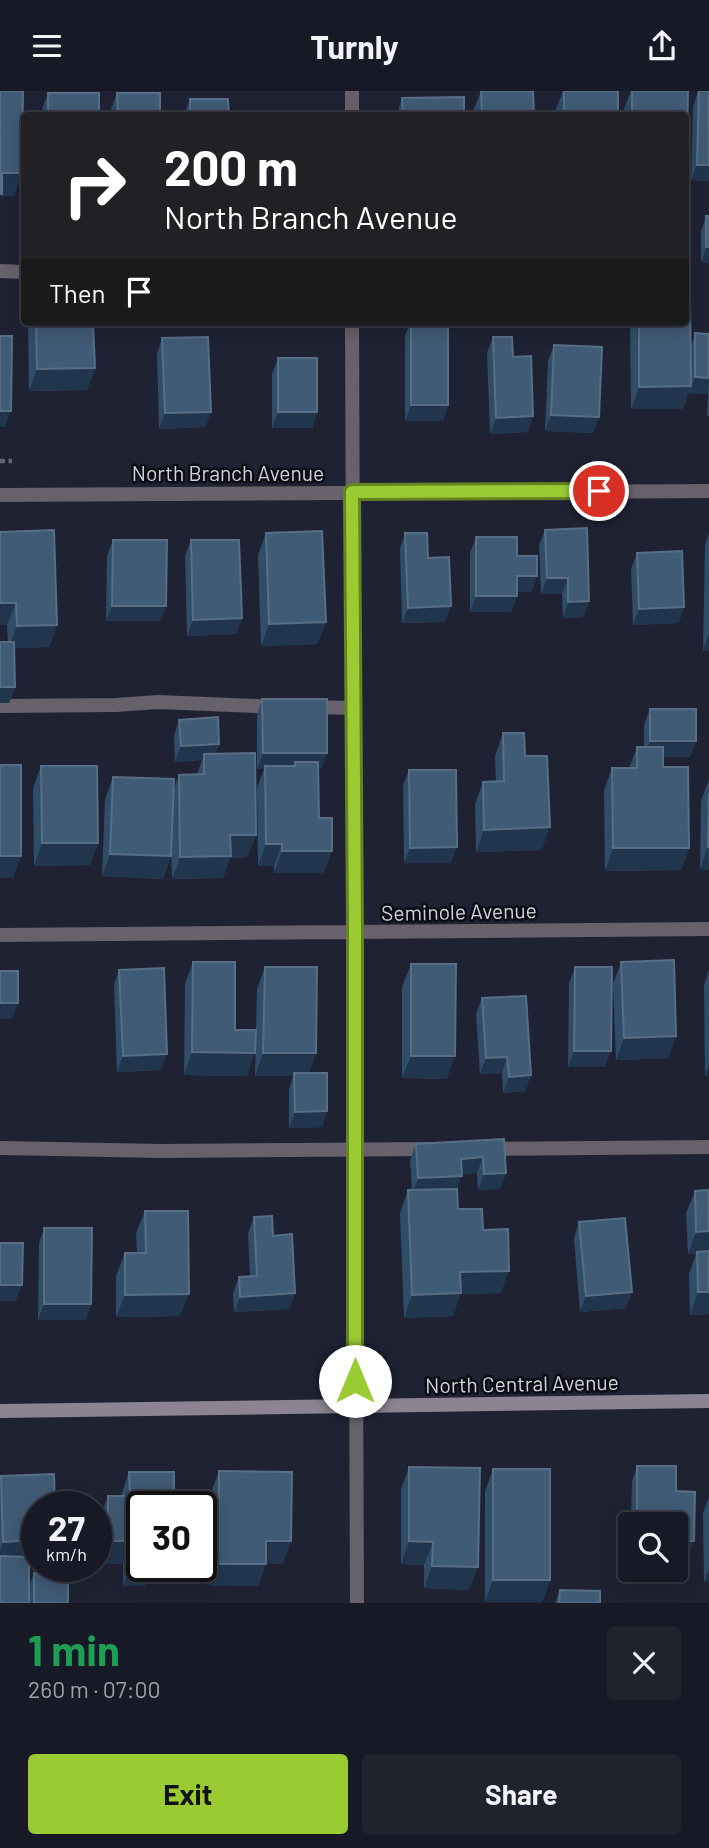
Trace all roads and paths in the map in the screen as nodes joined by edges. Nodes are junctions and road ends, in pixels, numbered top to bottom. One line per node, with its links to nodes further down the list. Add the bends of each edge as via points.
1 (352, 91): 2 (street)
2 (352, 112)
3 (0, 271): 4 (street)
4 (21, 272)
5 (352, 326): 9 (street)
6 (0, 461): 7 (path)
7 (12, 461)
8 (709, 491): 9 (street, North Branch Avenue)
9 (352, 492): 10 (street, North Branch Avenue); 12 (street)
10 (0, 495)
11 (0, 706): 12 (street, via 158,702)
12 (354, 708): 14 (street)
13 (709, 929): 14 (street, Seminole Avenue)
14 (355, 933): 15 (street, Seminole Avenue); 20 (street)
15 (0, 935)
16 (709, 1147): 19 (street)
17 (0, 1148): 20 (street)
18 (449, 1149): 20 (street)
19 (475, 1149)
20 (355, 1150): 22 (street)
21 (709, 1401): 22 (street, North Central Avenue)
22 (355, 1407): 23 (street, North Central Avenue); 24 (street)
23 (0, 1411)
24 (357, 1603)

